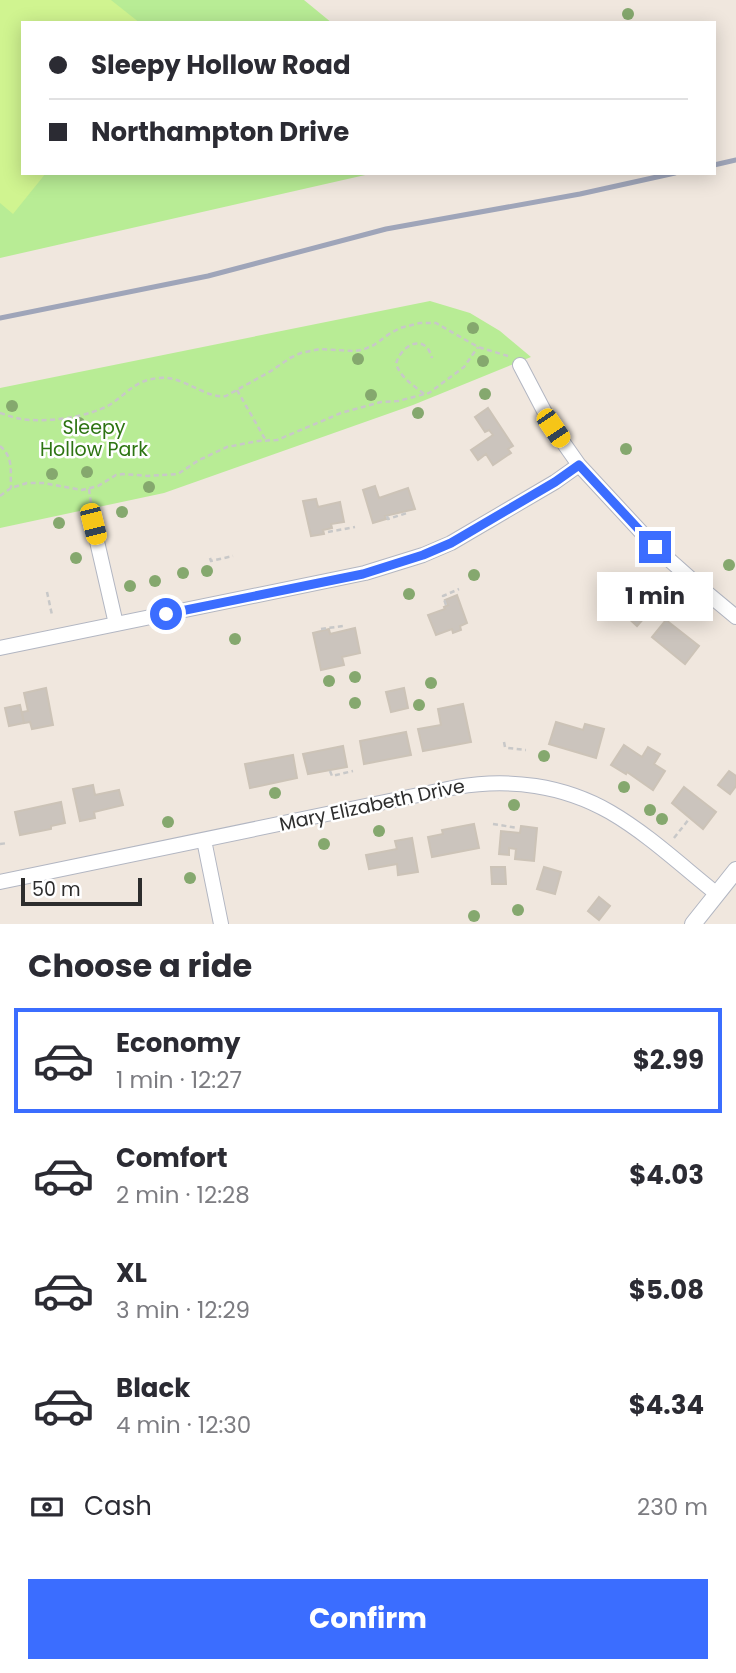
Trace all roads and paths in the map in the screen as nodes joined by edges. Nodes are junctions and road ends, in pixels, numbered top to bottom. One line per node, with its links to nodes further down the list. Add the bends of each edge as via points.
1 (478, 347): 3 (path); 4 (path, via 436,323 410,324 362,350 301,353); 5 (path, via 464,367)
2 (432, 358): 5 (path, via 428,348 417,343 403,349 396,364 405,379)
3 (520, 365): 9 (street, via 553,428)
4 (237, 390): 6 (path, via 218,397 179,380 158,378 135,385 103,408 76,416 21,419); 7 (path)
5 (424, 394): 7 (path, via 341,413 277,440)
6 (0, 413)
7 (266, 440): 11 (path, via 227,447 178,474 116,475)
8 (0, 446): 10 (path, via 10,460)
9 (579, 465): 24 (street, via 655,547); 25 (street, via 451,543 423,555 363,574)
10 (11, 488): 11 (path, via 43,482); 12 (path)
11 (89, 489): 15 (path)
12 (0, 496)
13 (407, 513): 14 (path)
14 (387, 516)
15 (93, 524): 25 (street)
16 (355, 527): 17 (path)
17 (328, 532)
18 (233, 556): 19 (path)
19 (210, 558)
20 (459, 589): 22 (path, via 443,596)
21 (47, 592): 23 (path)
22 (446, 605)
23 (52, 615)
24 (736, 617)
25 (116, 624): 28 (street)
26 (321, 629): 27 (path)
27 (344, 629)
28 (0, 648)
29 (504, 742): 30 (path, via 510,749)
30 (526, 750)
31 (331, 771): 32 (path, via 332,776)
32 (353, 771)
33 (689, 819): 36 (path)
34 (493, 824): 35 (path)
35 (519, 828)
36 (674, 838)
37 (204, 840): 41 (street, Mary Elizabeth Drive); 42 (street, Mary Elizabeth Drive, via 457,787 525,784 577,796 609,811); 43 (street)
38 (8, 843): 39 (path)
39 (0, 844)
40 (736, 870): 42 (street)
41 (0, 882)
42 (717, 894): 44 (street)
43 (221, 924)
44 (693, 924)

